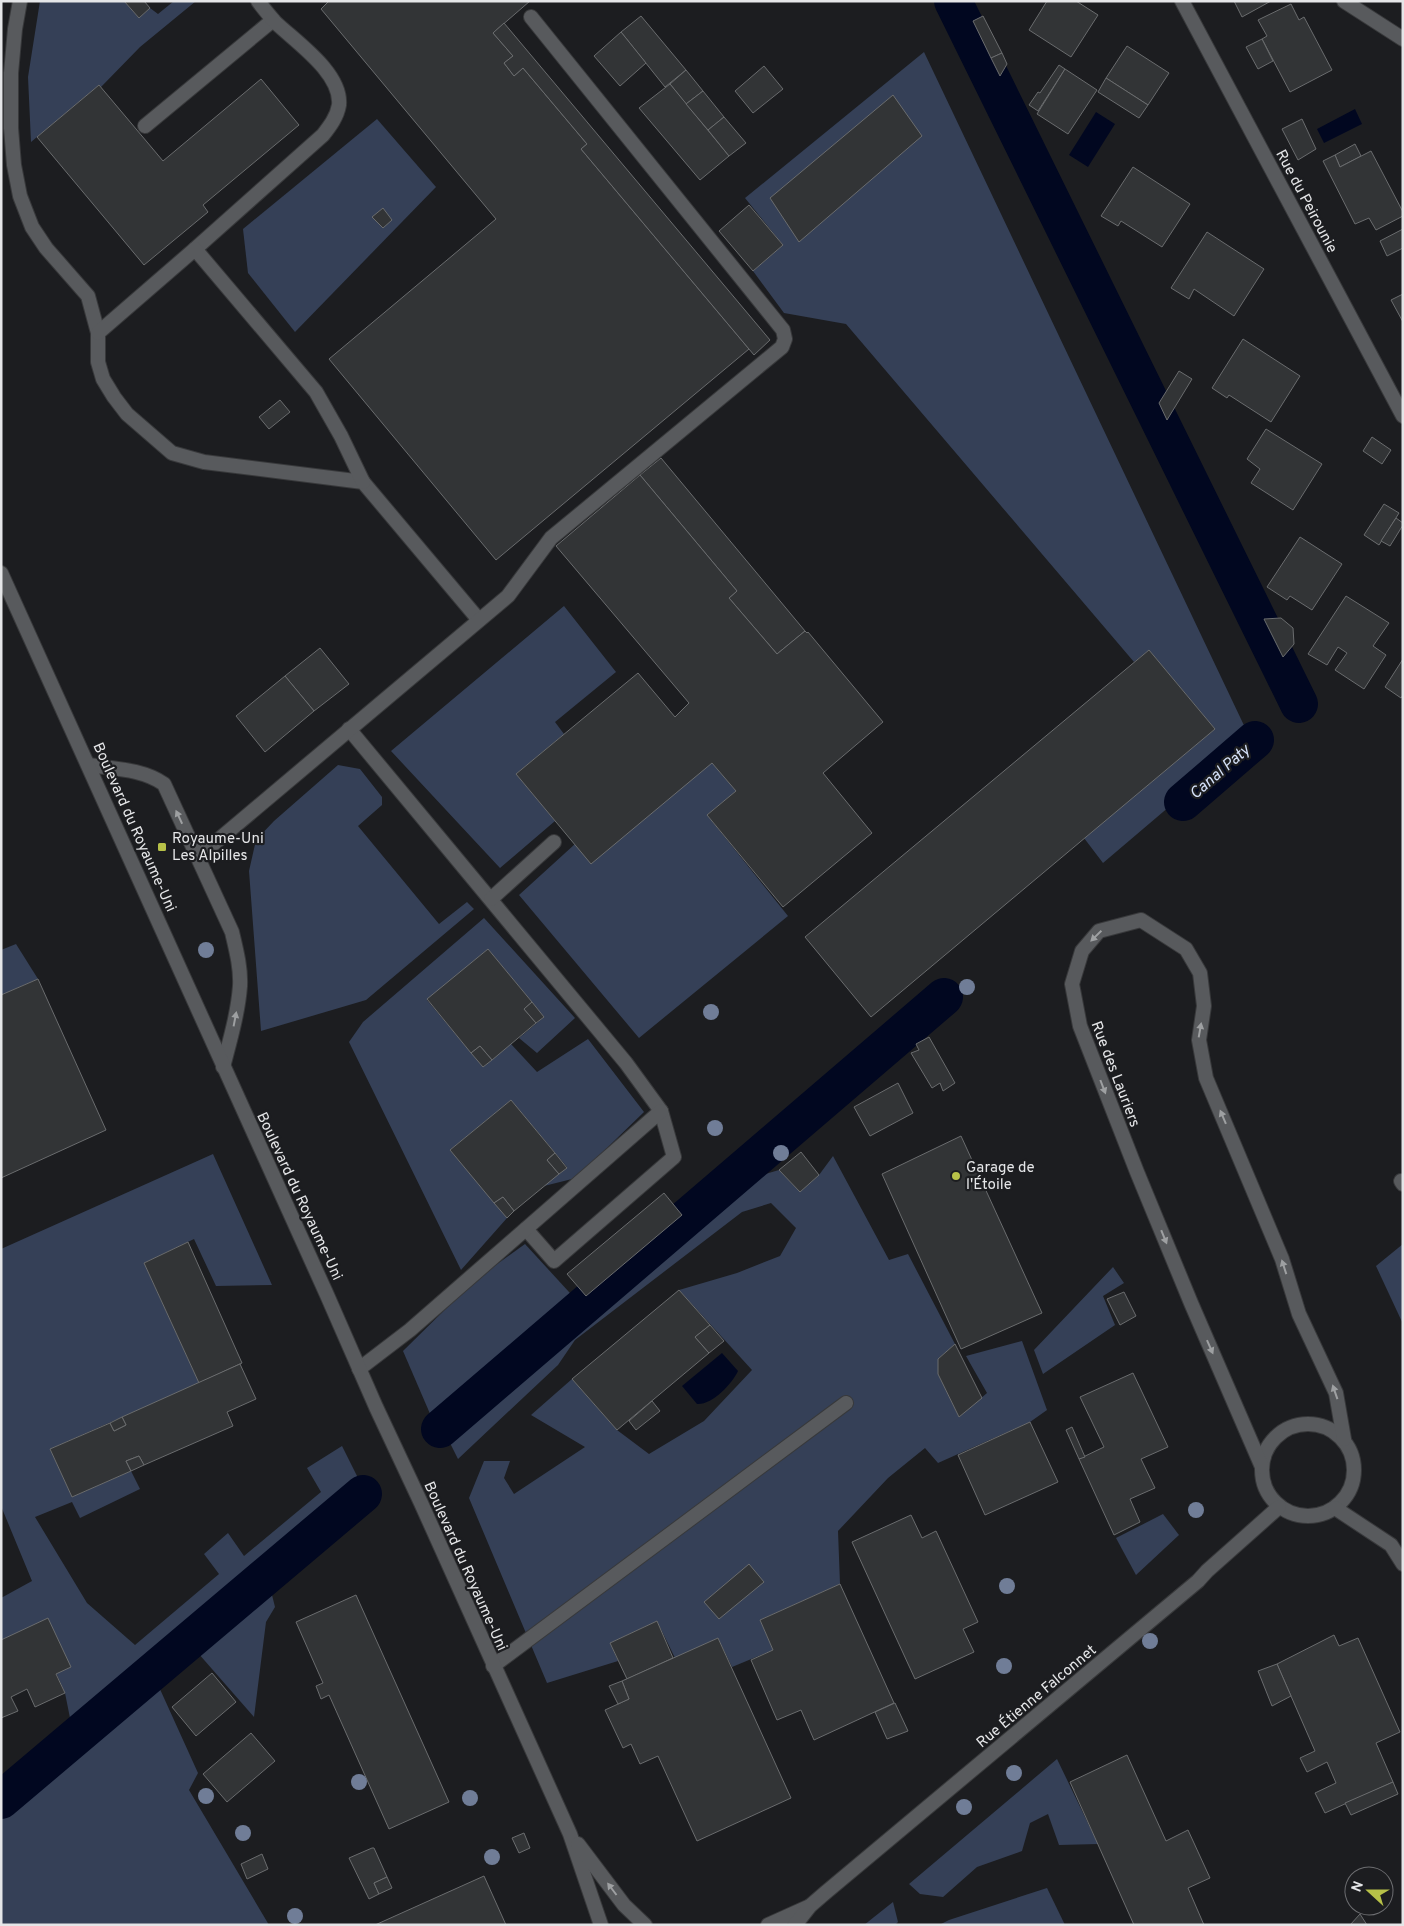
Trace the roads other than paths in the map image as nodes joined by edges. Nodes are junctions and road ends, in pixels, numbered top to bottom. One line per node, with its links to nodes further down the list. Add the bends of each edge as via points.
1 (20, 1): 10 (street, via 11,73 11,128 20,196 32,227 46,248 88,296)
2 (258, 1): 6 (street)
3 (1182, 1): 11 (street, Rue du Peirounie)
4 (1344, 1): 7 (street)
5 (531, 17): 14 (street, via 783,330 785,339 782,347 551,538 508,596)
6 (273, 20): 8 (street); 9 (street, via 327,71 337,88 339,104 336,116 324,136)
7 (1403, 39)
8 (145, 126)
9 (195, 249): 10 (street); 12 (street, via 316,392)
10 (98, 333): 12 (street, via 98,362 103,379 114,397 127,414 172,452 204,462)
11 (1403, 416)
12 (363, 482): 14 (street)
13 (1, 573): 16 (street, Boulevard du Royaume-Uni)
14 (479, 620): 15 (street)
15 (349, 728): 18 (street); 19 (street)
16 (89, 766): 18 (street, one-way to 16, via 164,784 142,773); 20 (street, Boulevard du Royaume-Uni)
17 (554, 842): 19 (street)
18 (198, 858): 20 (street, one-way to 18, via 240,985 238,958 232,932)
19 (491, 899): 21 (street, via 637,1076)
20 (223, 1067): 23 (street, Boulevard du Royaume-Uni)
21 (661, 1112): 22 (street); 22 (street, via 674,1157 554,1261)
22 (526, 1229): 23 (street, via 410,1330)
23 (359, 1369): 30 (street, Boulevard du Royaume-Uni)
24 (846, 1403): 30 (street)
25 (1344, 1439): 26 (street, via 1331,1429 1316,1424 1286,1429 1265,1452); 26 (street, Rue des Lauriers, one-way to 26, via 1336,1392 1299,1314 1282,1259 1206,1078 1199,1040 1204,1006 1200,973 1186,949 1141,920 1100,931 1082,951 1072,984 1080,1026 1180,1276); 28 (street, Rue des Lauriers, via 1352,1452 1353,1484)
26 (1262, 1467): 27 (street, Rue des Lauriers, via 1266,1489)
27 (1280, 1507): 28 (street, via 1293,1514 1308,1516); 32 (street, Rue Étienne Falconnet, via 1198,1581)
28 (1335, 1508): 29 (street, via 1391,1545)
29 (1403, 1564)
30 (493, 1666): 31 (street, Boulevard du Royaume-Uni)
31 (570, 1834): 33 (street, Boulevard du Royaume-Uni); 34 (street, Boulevard du Royaume-Uni, one-way to 31, via 624,1905)
32 (810, 1906): 35 (street, Rue Étienne Falconnet); 36 (street, Rue Étienne Falconnet)
33 (601, 1925)
34 (645, 1925)
35 (768, 1925)
36 (795, 1925)

